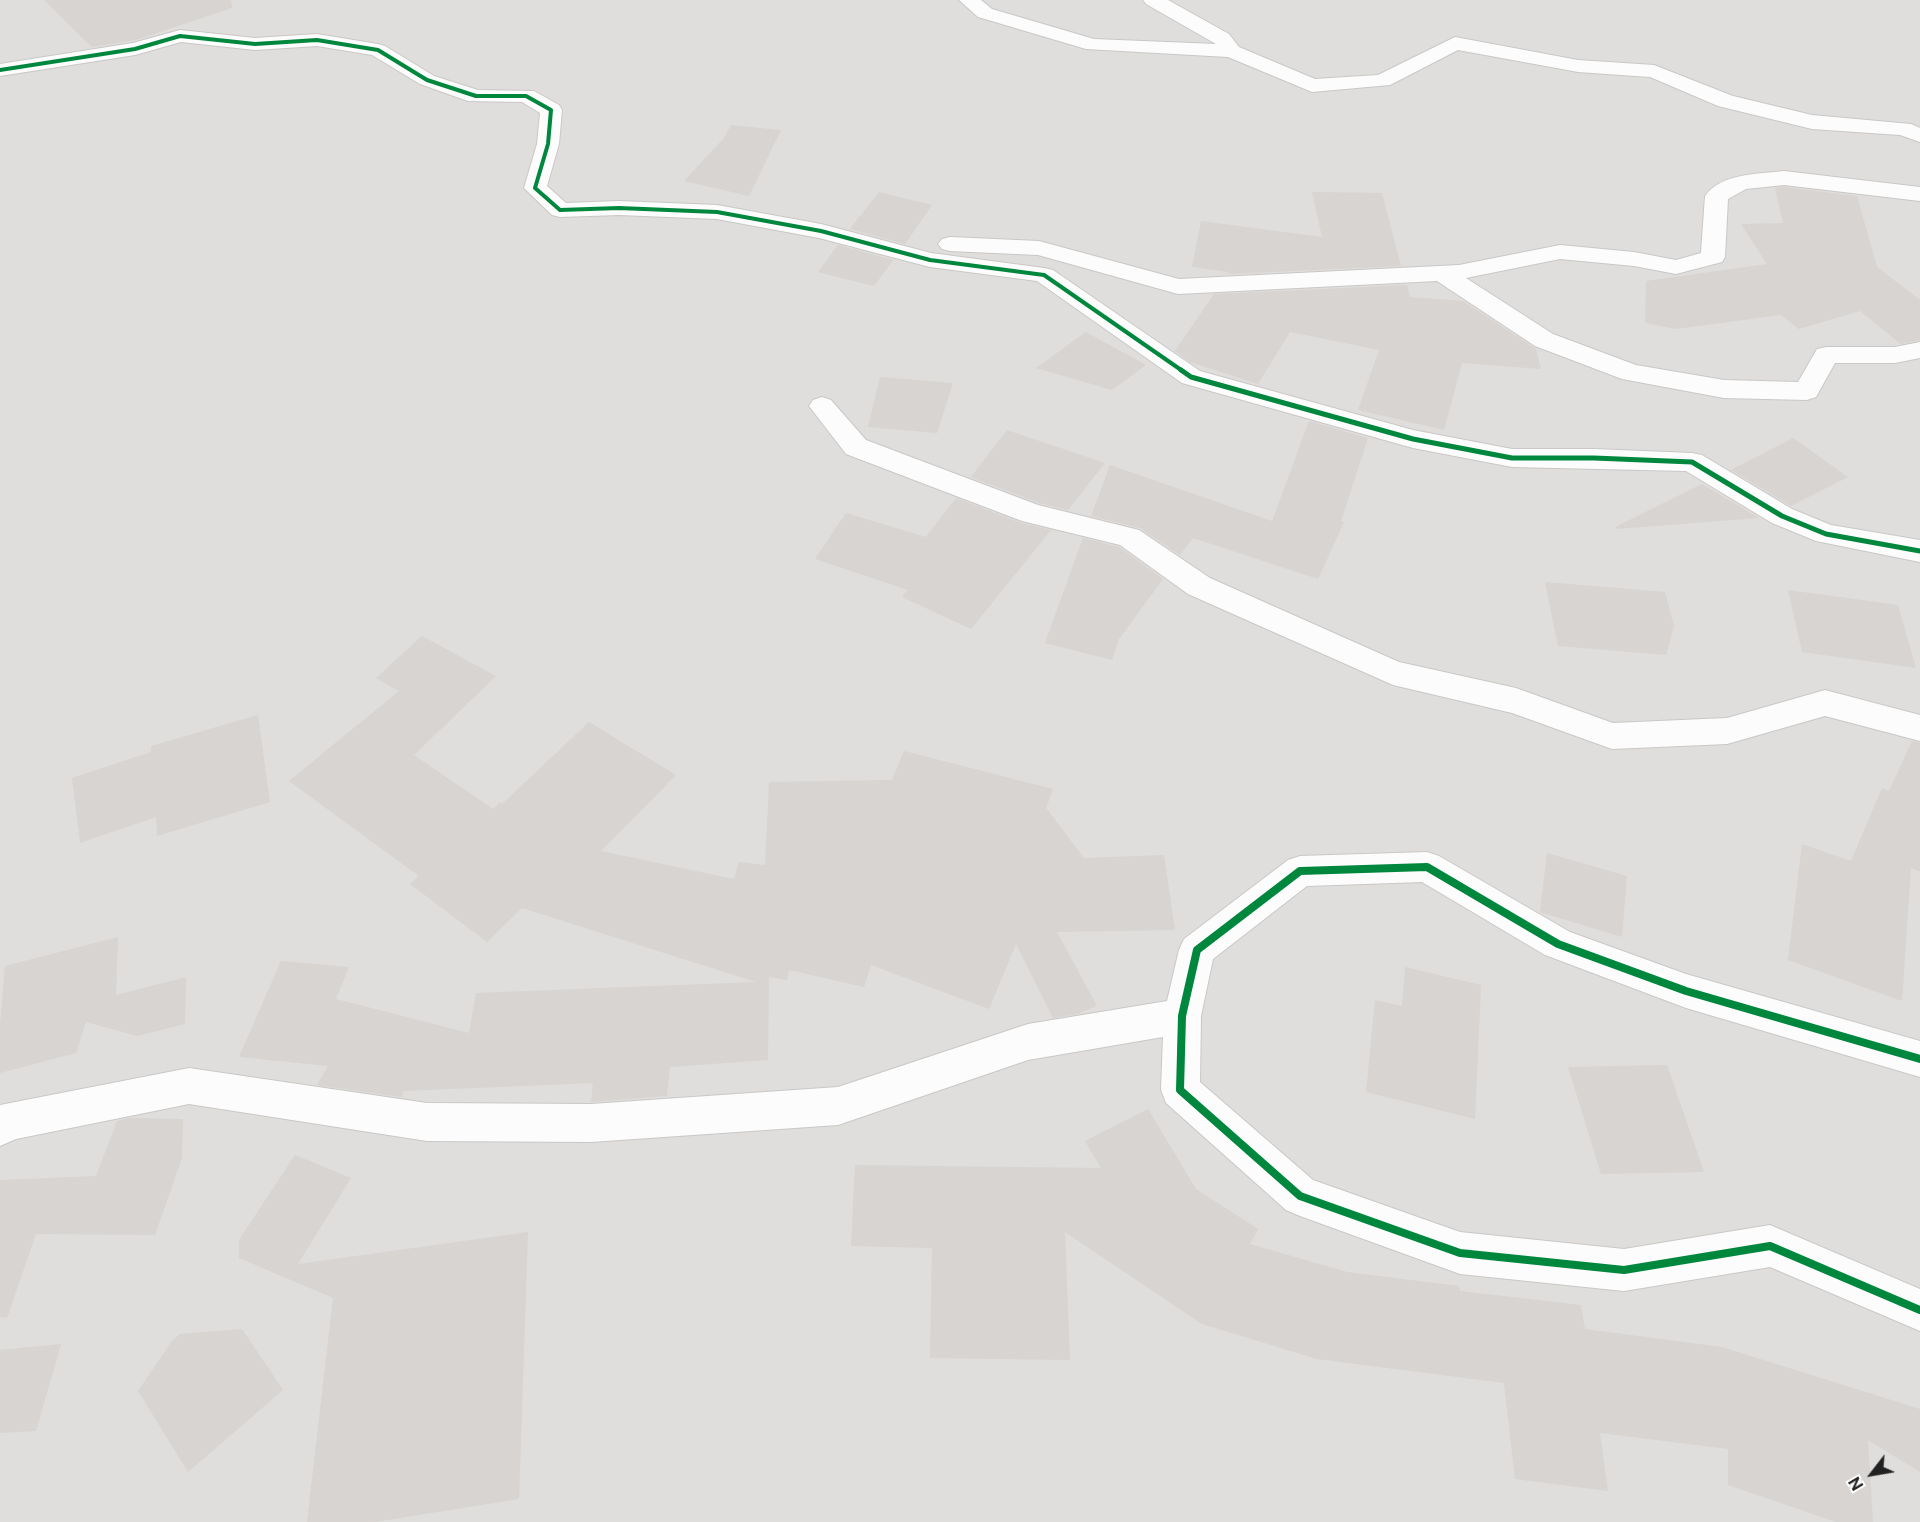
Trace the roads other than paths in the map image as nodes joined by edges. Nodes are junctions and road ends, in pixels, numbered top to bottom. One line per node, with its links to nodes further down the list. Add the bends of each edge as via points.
1 (969, 0): 3 (street, via 986,14 1094,45)
2 (1153, 0): 3 (street, via 1222,38)
3 (1232, 51): 5 (street, via 1312,86 1383,81 1455,43 1578,66 1654,71 1726,101 1812,122 1903,129)
4 (0, 70): 7 (street, via 135,49 180,36 255,44 317,40 378,50 427,80 476,96 526,96 551,110 548,144 535,188 560,210 717,212 821,231)
5 (1920, 135)
6 (1920, 194): 8 (street, via 1784,178 1740,183 1717,196 1713,257 1676,267 1560,252)
7 (886, 248): 8 (street, via 954,244 1039,248 1178,287); 11 (street, via 930,260 1044,275 1191,377 1413,439 1512,459 1692,462 1782,516 1826,534)
8 (1442, 273): 9 (street, via 1544,340 1631,373 1712,387 1807,392 1826,354 1895,355)
9 (1920, 350)
10 (822, 406): 12 (street, via 856,447 1032,514 1129,537 1199,586 1393,673 1516,700 1612,736 1727,731 1825,703)
11 (1920, 551)
12 (1920, 728)
13 (1182, 1016): 14 (street, via 1197,950 1300,871 1427,867 1558,944 1686,991); 15 (street, via 1028,1042 838,1106 591,1123 428,1122 189,1086 6,1122); 16 (street, via 1180,1090 1300,1196 1460,1252 1624,1270 1770,1246)
14 (1920, 1059)
15 (0, 1127)
16 (1920, 1310)

